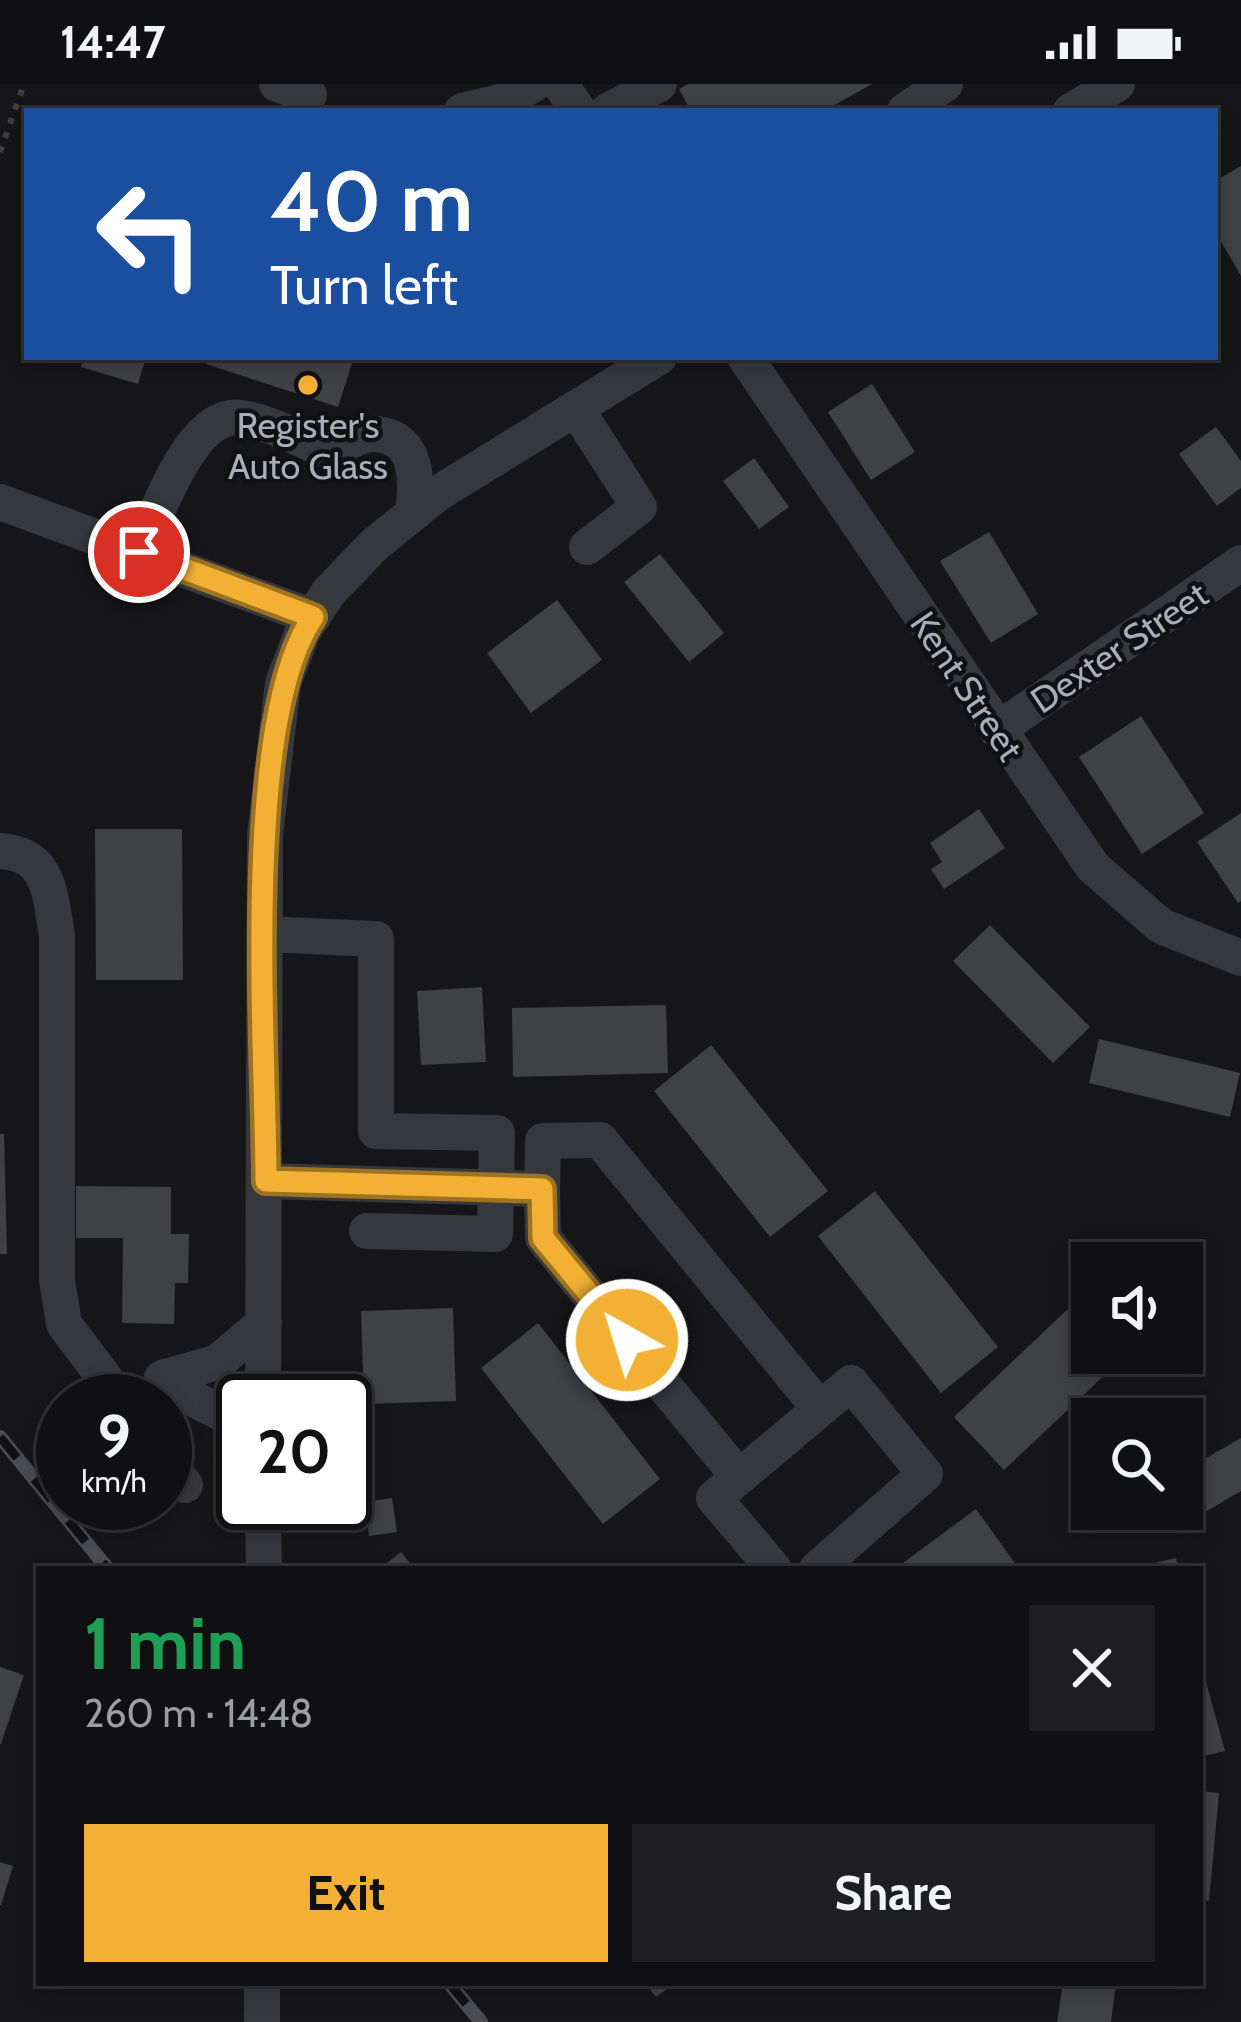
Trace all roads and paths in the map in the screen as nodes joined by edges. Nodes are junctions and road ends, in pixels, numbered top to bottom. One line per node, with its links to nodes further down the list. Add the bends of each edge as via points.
1 (24, 84): 10 (path)
2 (534, 84): 7 (street)
3 (659, 84): 8 (street)
4 (945, 84): 9 (street)
5 (1117, 84): 6 (street)
6 (1069, 101)
7 (476, 108)
8 (627, 108)
9 (909, 108)
10 (0, 152)
11 (654, 360): 13 (street)
12 (747, 360): 20 (street, Kent Street)
13 (577, 410): 15 (street); 16 (street, via 639,507)
14 (0, 502): 17 (street)
15 (412, 514): 17 (street, via 419,482 411,456 387,438 364,435 329,451 239,417 198,436); 19 (street)
16 (586, 547)
17 (139, 552): 19 (street)
18 (1241, 563): 20 (street, Dexter Street)
19 (313, 617): 22 (street, via 283,683 272,749)
20 (997, 730): 23 (street, Kent Street, via 1119,895 1184,939)
21 (0, 851): 29 (street, via 40,866 49,887 57,936 57,1280 64,1324)
22 (266, 934): 24 (street); 25 (street, via 376,939 376,1131 497,1132)
23 (1241, 958)
24 (266, 1181): 25 (street); 28 (street)
25 (495, 1187): 26 (street); 27 (street, via 495,1234)
26 (542, 1189): 32 (street, via 543,1141 600,1140); 33 (street, via 543,1238)
27 (367, 1232)
28 (264, 1323): 30 (street, via 218,1362); 31 (street)
29 (102, 1374)
30 (176, 1374)
31 (263, 1374)
32 (820, 1409): 33 (street); 37 (street, via 851,1383 925,1474)
33 (738, 1476): 36 (street, via 715,1498)
34 (263, 1530): 35 (street)
35 (264, 1566)
36 (772, 1566)
37 (820, 1566)
38 (262, 1986): 39 (street)
39 (262, 2022)

